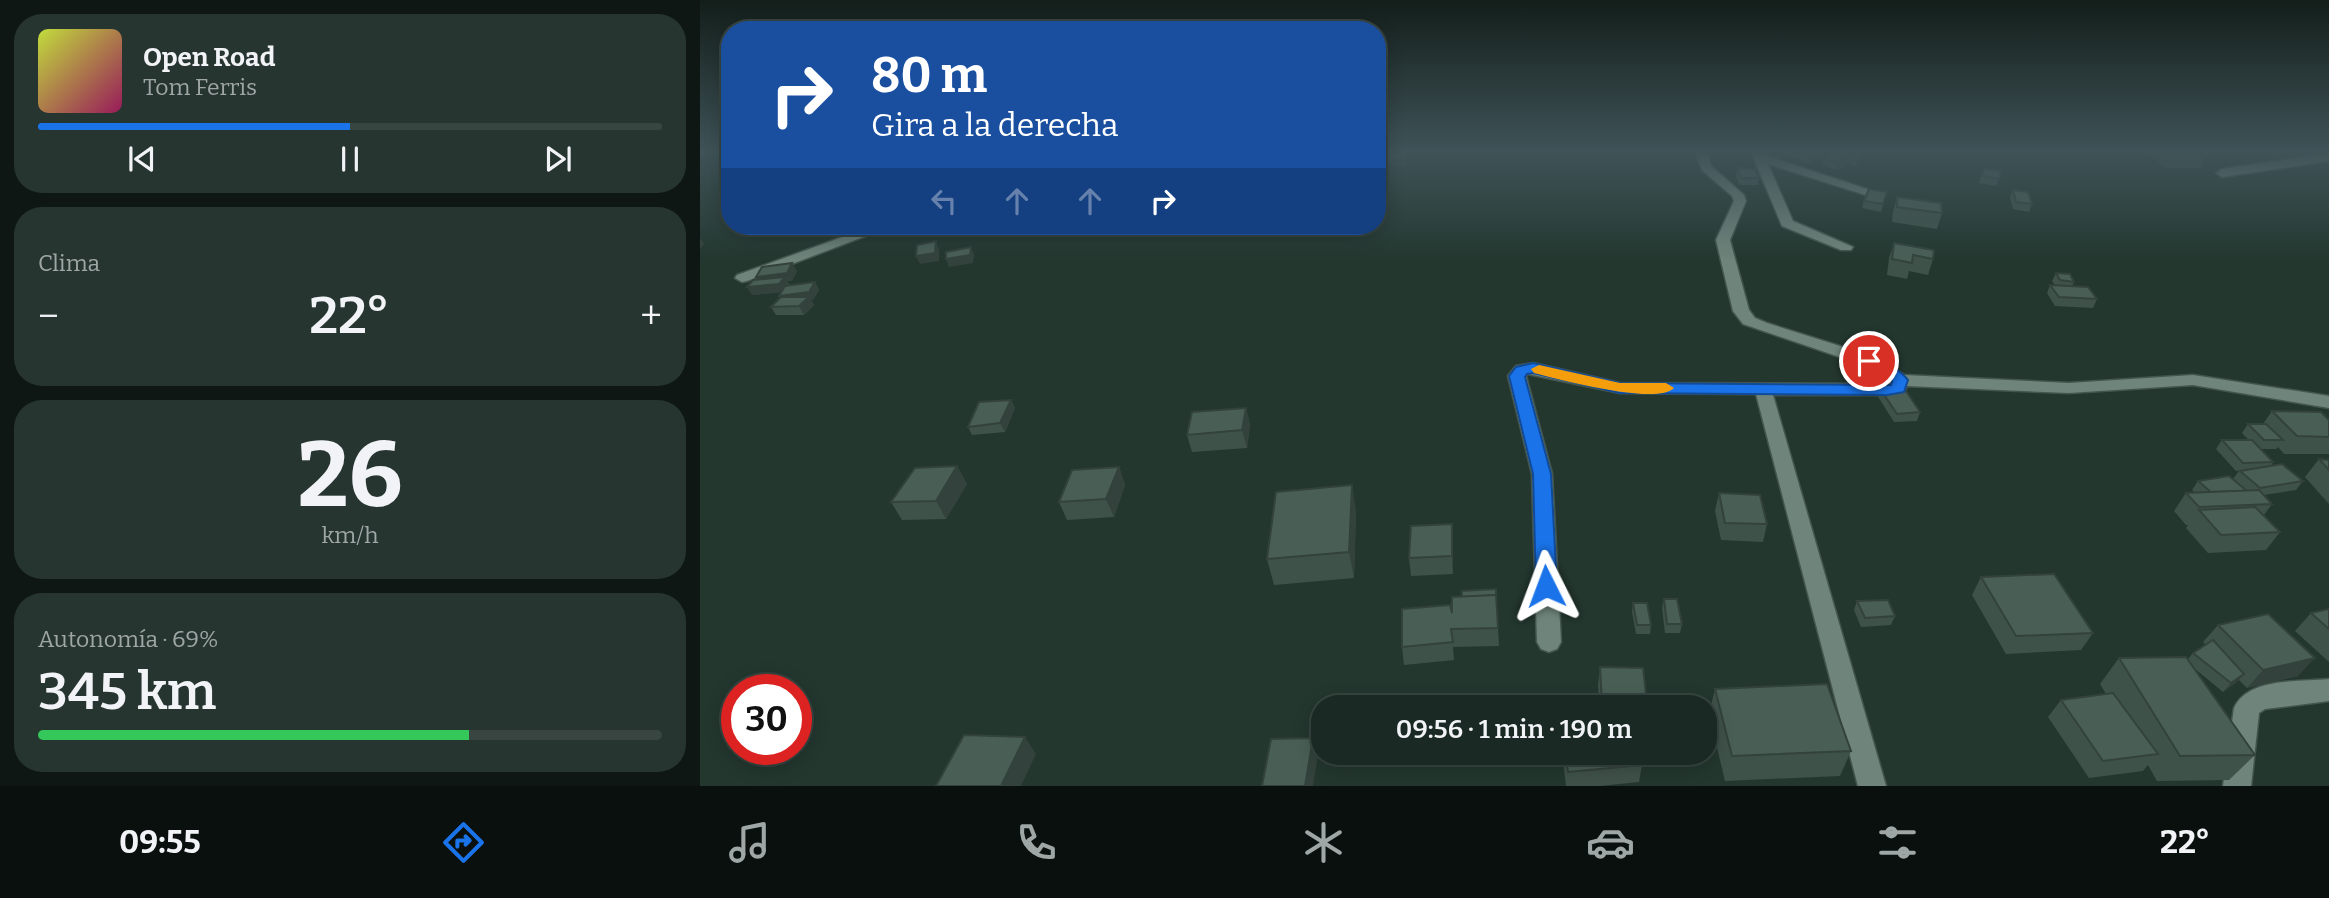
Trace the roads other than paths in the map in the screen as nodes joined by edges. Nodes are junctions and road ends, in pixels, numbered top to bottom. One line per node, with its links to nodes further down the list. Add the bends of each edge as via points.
1 (1731, 189): 8 (street, via 1740,201 1723,240 1741,311 1749,321 1869,361)
2 (1773, 189): 6 (street, via 1787,223)
3 (1860, 189): 4 (street)
4 (1879, 195)
5 (860, 235): 7 (street)
6 (1846, 247)
7 (743, 278)
8 (1900, 380): 9 (street, via 1898,388 1887,390); 10 (street, via 2069,388 2193,380)
9 (1763, 389): 11 (street, via 1620,388 1533,368 1521,370 1517,376 1542,474); 13 (street)
10 (2329, 402)
11 (1549, 642)
12 (2329, 690): 14 (street, via 2259,698 2247,708)
13 (1872, 786)
14 (2237, 786)

